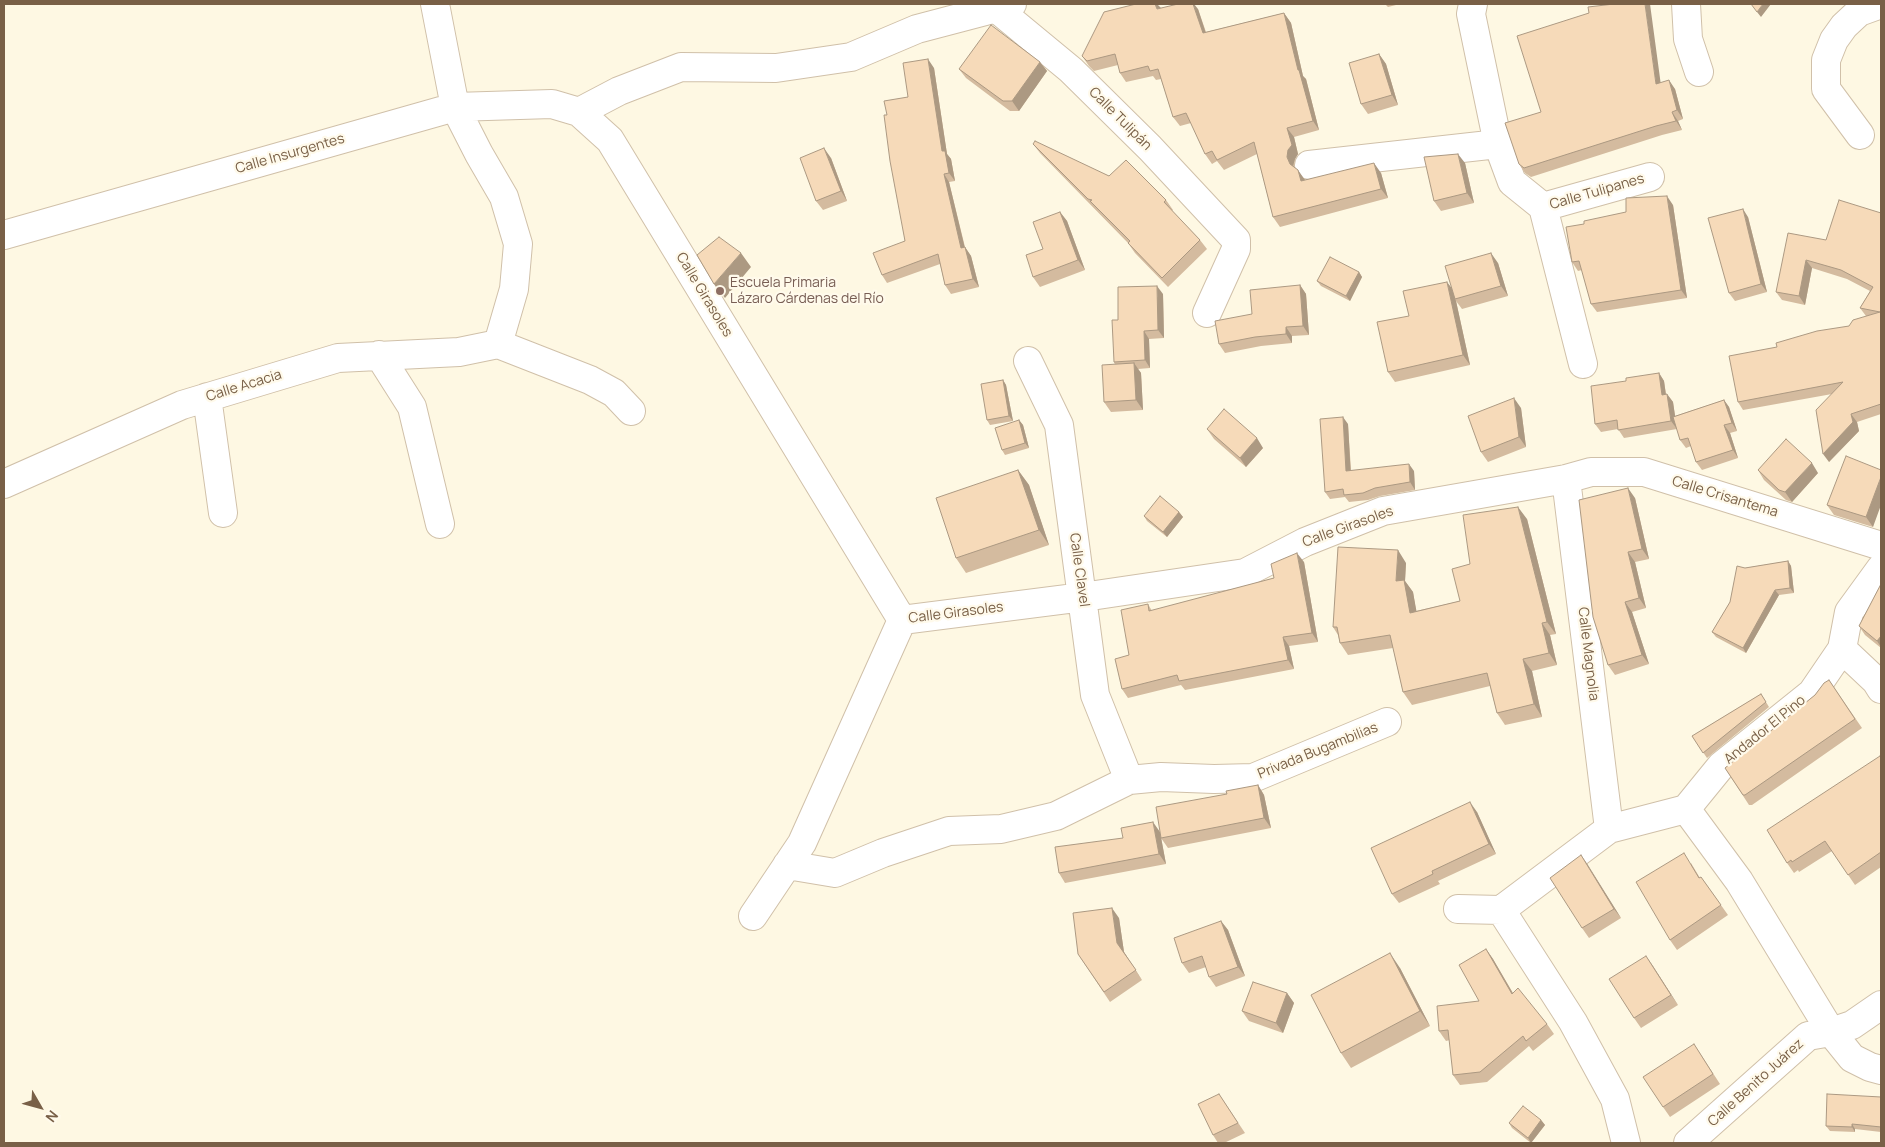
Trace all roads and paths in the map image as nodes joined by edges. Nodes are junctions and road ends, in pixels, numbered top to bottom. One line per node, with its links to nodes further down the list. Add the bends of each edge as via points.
1 (435, 4): 7 (street)
2 (1686, 4): 6 (street, via 1688,39)
3 (1881, 4): 9 (street, via 1860,12 1844,26 1826,60 1826,89)
4 (999, 5): 8 (street, via 917,29 851,58 776,68 681,67 619,91); 15 (street, Calle Tulipán, via 1150,148 1236,240 1236,249)
5 (1471, 7): 10 (street)
6 (1699, 72)
7 (456, 107): 8 (street, Calle Insurgentes, via 552,104); 14 (street, Calle Insurgentes); 16 (street, via 478,154 504,197 518,244 514,289)
8 (579, 112): 29 (street, Calle Girasoles, via 610,140)
9 (1860, 135)
10 (1498, 144): 11 (street); 13 (street, via 1512,182)
11 (1309, 165)
12 (1650, 177): 13 (street, Calle Tulipanes)
13 (1543, 207): 19 (street)
14 (4, 235)
15 (1207, 313)
16 (498, 344): 17 (street, Calle Acacia, via 459,352); 21 (street, via 590,380 614,393)
17 (378, 355): 20 (street, Calle Acacia, via 338,358); 25 (street, via 412,407)
18 (1028, 361): 28 (street, Calle Clavel, via 1059,425)
19 (1582, 364)
20 (207, 397): 23 (street, Calle Acacia); 24 (street)
21 (631, 411)
22 (1566, 479): 26 (street, Calle Crisantema, via 1591,472 1644,472); 28 (street, Calle Girasoles, via 1383,511 1305,542 1245,574); 35 (street, Calle Magnolia)
23 (4, 484)
24 (223, 513)
25 (440, 524)
26 (1881, 546)
27 (1881, 568): 30 (street, via 1849,612)
28 (1083, 597): 29 (street, Calle Girasoles); 33 (street, Calle Clavel, via 1095,695)
29 (902, 620): 36 (street, via 802,843)
30 (1842, 649): 31 (street); 34 (street, Andador El Pino, via 1812,692 1721,766)
31 (1880, 682)
32 (1387, 722): 33 (street, Privada Bugambilias, via 1253,778)
33 (1129, 780): 36 (street, via 1056,816 1001,829 949,831 883,853 835,874)
34 (1686, 809): 35 (street); 41 (street, via 1739,881)
35 (1610, 829): 38 (street)
36 (787, 865): 39 (street)
37 (1458, 909): 38 (street)
38 (1501, 910): 43 (street, via 1572,1022 1615,1099)
39 (753, 916)
40 (1881, 1005): 41 (street, Calle Benito Juárez, via 1852,1025)
41 (1832, 1032): 42 (street, via 1852,1058); 44 (street, Calle Benito Juárez, via 1808,1036)
42 (1881, 1070)
43 (1626, 1143)
44 (1688, 1143)

